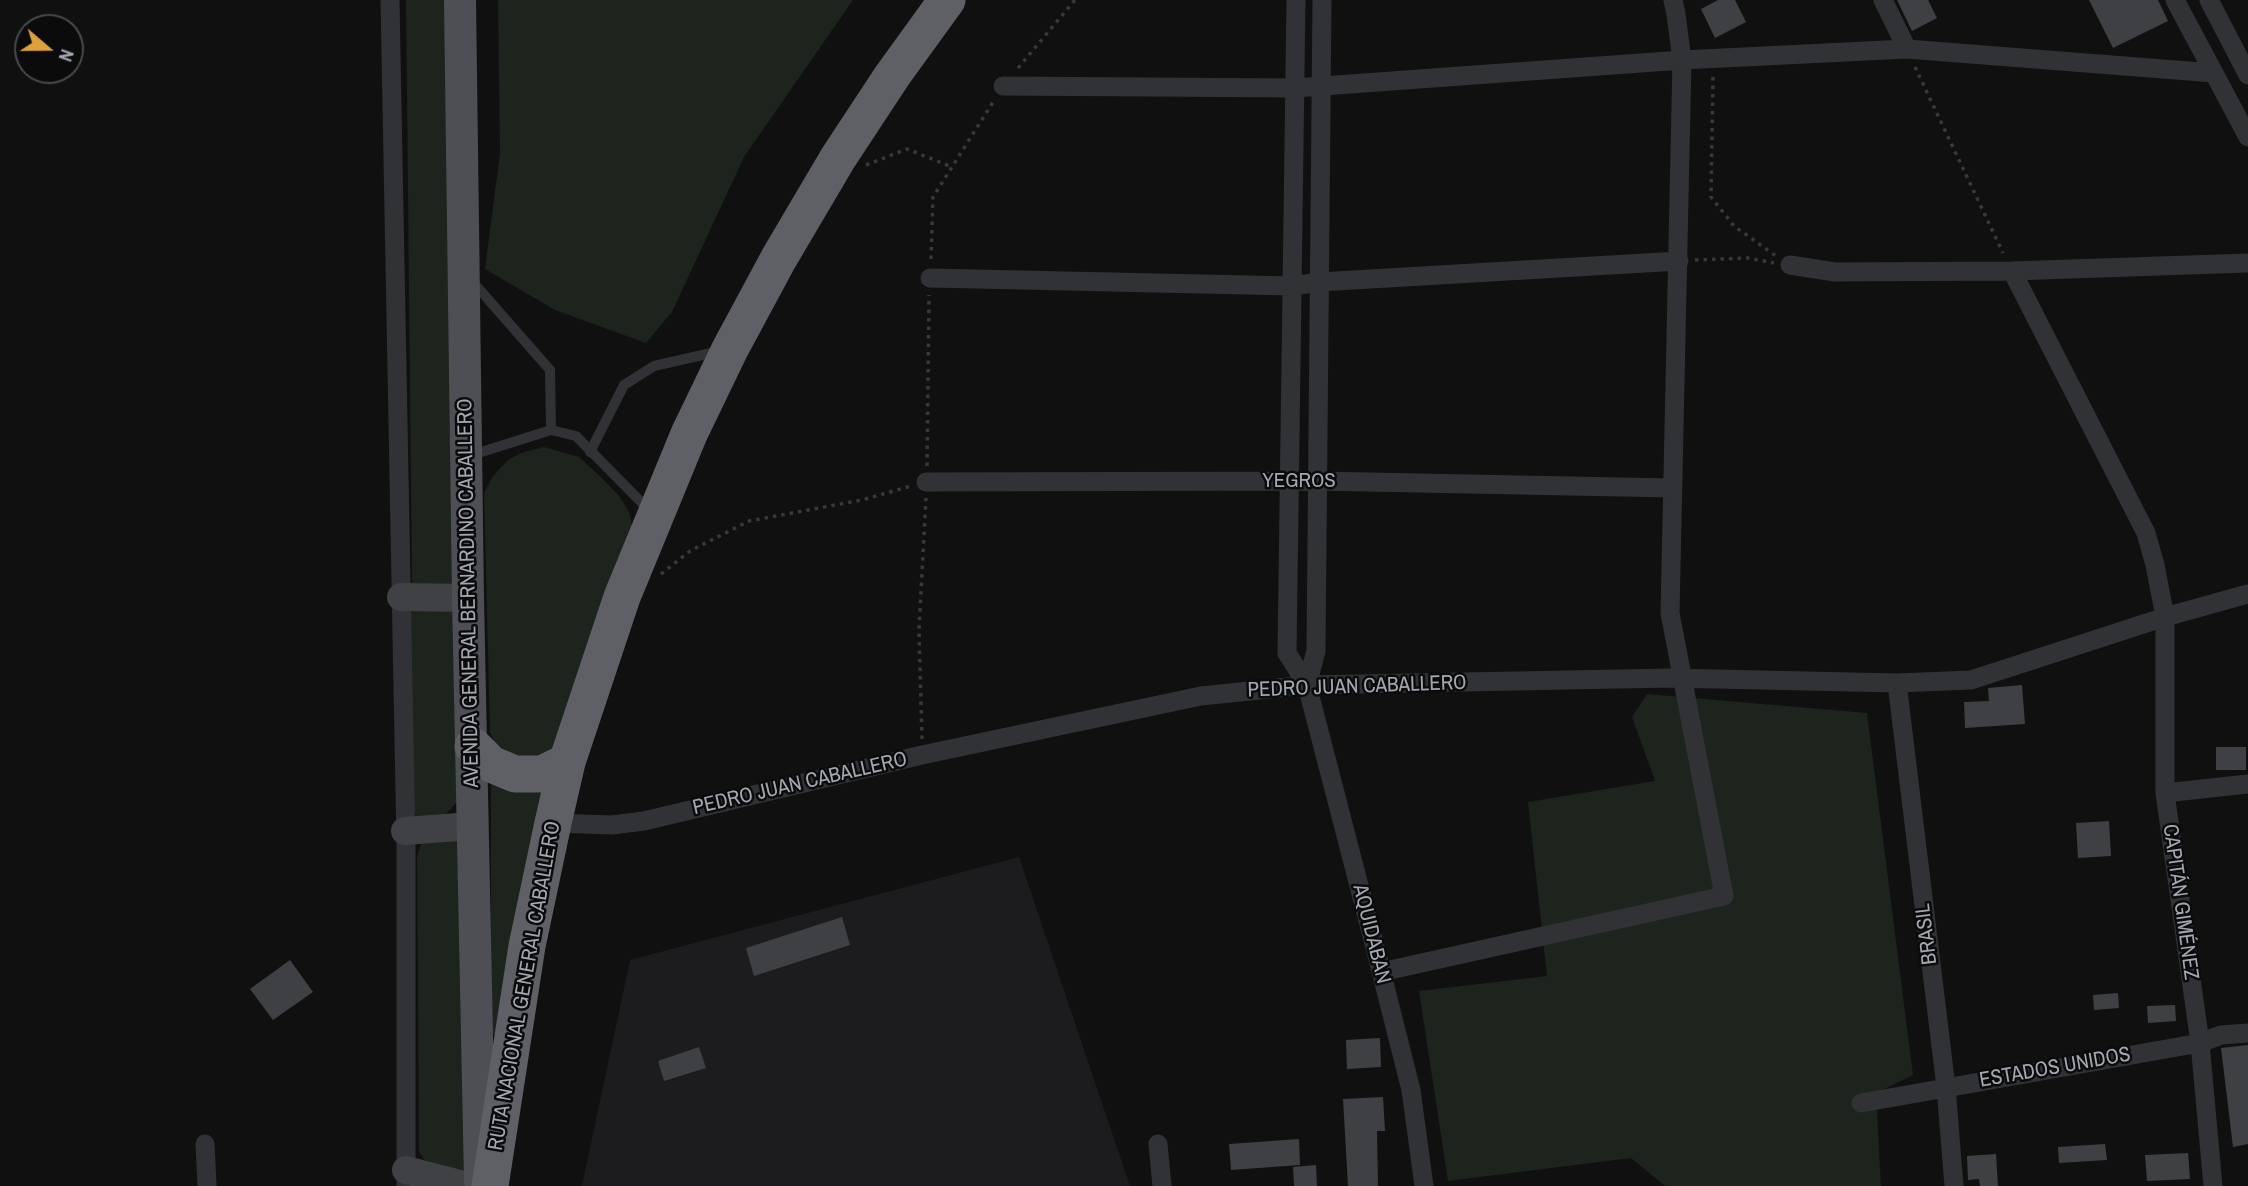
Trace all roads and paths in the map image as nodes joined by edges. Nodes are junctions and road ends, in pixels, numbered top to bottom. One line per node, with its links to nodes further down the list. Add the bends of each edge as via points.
1 (390, 0): 41 (street)
2 (460, 0): 26 (main road, AVENIDA GENERAL BERNARDINO CABALLERO)
3 (947, 0): 30 (highway, RUTA NACIONAL GENERAL CABALLERO, via 838,158)
4 (1075, 0): 16 (path)
5 (1296, 0): 18 (street)
6 (1322, 0): 17 (street)
7 (1673, 0): 12 (street)
8 (1883, 0): 11 (street)
9 (2175, 0): 14 (street)
10 (2208, 0): 15 (street)
11 (1907, 49): 13 (street); 14 (street); 25 (path)
12 (1682, 60): 13 (street); 17 (street); 22 (street)
13 (1713, 60): 24 (path, via 1711,197 1734,226)
14 (2214, 73): 19 (street)
15 (2248, 75)
16 (1003, 86): 18 (street); 21 (path)
17 (1321, 86): 18 (street); 28 (street)
18 (1295, 88): 29 (street)
19 (2248, 137)
20 (860, 167): 21 (path, via 907,149)
21 (952, 167): 27 (path, via 933,197)
22 (1679, 261): 24 (path, via 1748,258); 28 (street); 37 (street)
23 (2248, 262): 25 (street)
24 (1790, 265): 25 (street, via 1835,272)
25 (2012, 271): 43 (street, CAPITÁN GIMÉNEZ, via 2146,533)
26 (464, 273): 31 (lane, via 550,370); 33 (main road, AVENIDA GENERAL BERNARDINO CABALLERO)
27 (930, 278): 29 (street); 34 (path)
28 (1319, 282): 29 (street); 36 (street)
29 (1293, 286): 35 (street)
30 (730, 349): 32 (lane, via 654,366 624,385); 38 (highway, RUTA NACIONAL GENERAL CABALLERO)
31 (551, 430): 32 (lane, via 576,436); 33 (lane)
32 (590, 452): 38 (lane)
33 (467, 457): 42 (main road, AVENIDA GENERAL BERNARDINO CABALLERO)
34 (926, 481): 35 (street, YEGROS); 39 (path, via 862,500 749,521 690,551); 48 (path, via 919,630)
35 (1290, 481): 36 (street, YEGROS); 46 (street, via 1287,653)
36 (1317, 481): 37 (street, YEGROS); 46 (street, via 1316,651)
37 (1672, 488): 44 (street, via 1670,613)
38 (654, 515): 49 (highway, RUTA NACIONAL GENERAL CABALLERO)
39 (659, 576)
40 (2248, 594): 43 (street, PEDRO JUAN CABALLERO)
41 (401, 597): 42 (main road); 54 (street)
42 (468, 598): 47 (main road, AVENIDA GENERAL BERNARDINO CABALLERO)
43 (2165, 617): 45 (street, PEDRO JUAN CABALLERO, via 1971,680); 51 (street, CAPITÁN GIMÉNEZ)
44 (1682, 678): 45 (street, PEDRO JUAN CABALLERO); 46 (street, PEDRO JUAN CABALLERO); 55 (street, via 1724,896)
45 (1897, 683): 58 (street, BRASIL)
46 (1307, 685): 48 (street, PEDRO JUAN CABALLERO, via 1201,696); 55 (street, AQUIDABAN)
47 (473, 746): 49 (highway, via 491,764 515,774 542,774); 53 (main road, AVENIDA GENERAL BERNARDINO CABALLERO)
48 (922, 755): 52 (street, PEDRO JUAN CABALLERO, via 644,821)
49 (567, 762): 52 (highway, RUTA NACIONAL GENERAL CABALLERO)
50 (2248, 784): 51 (street)
51 (2165, 793): 57 (street, CAPITÁN GIMÉNEZ)
52 (553, 823): 66 (highway, RUTA NACIONAL GENERAL CABALLERO, via 527,946)
53 (472, 826): 54 (main road); 65 (main road, AVENIDA GENERAL BERNARDINO CABALLERO)
54 (405, 831): 62 (street)
55 (1381, 972): 68 (street, AQUIDABAN, via 1411,1090)
56 (2248, 1033): 57 (street, ESTADOS UNIDOS, via 2221,1035)
57 (2200, 1043): 58 (street, ESTADOS UNIDOS); 70 (street, CAPITÁN GIMÉNEZ)
58 (1946, 1087): 59 (street, ESTADOS UNIDOS); 69 (street, BRASIL)
59 (1861, 1103)
60 (205, 1144): 63 (street)
61 (1158, 1144): 67 (street)
62 (406, 1178): 64 (main road)
63 (207, 1186)
64 (468, 1186)
65 (480, 1186)
66 (490, 1186)
67 (1162, 1186)
68 (1423, 1186)
69 (1954, 1186)
70 (2213, 1186)

